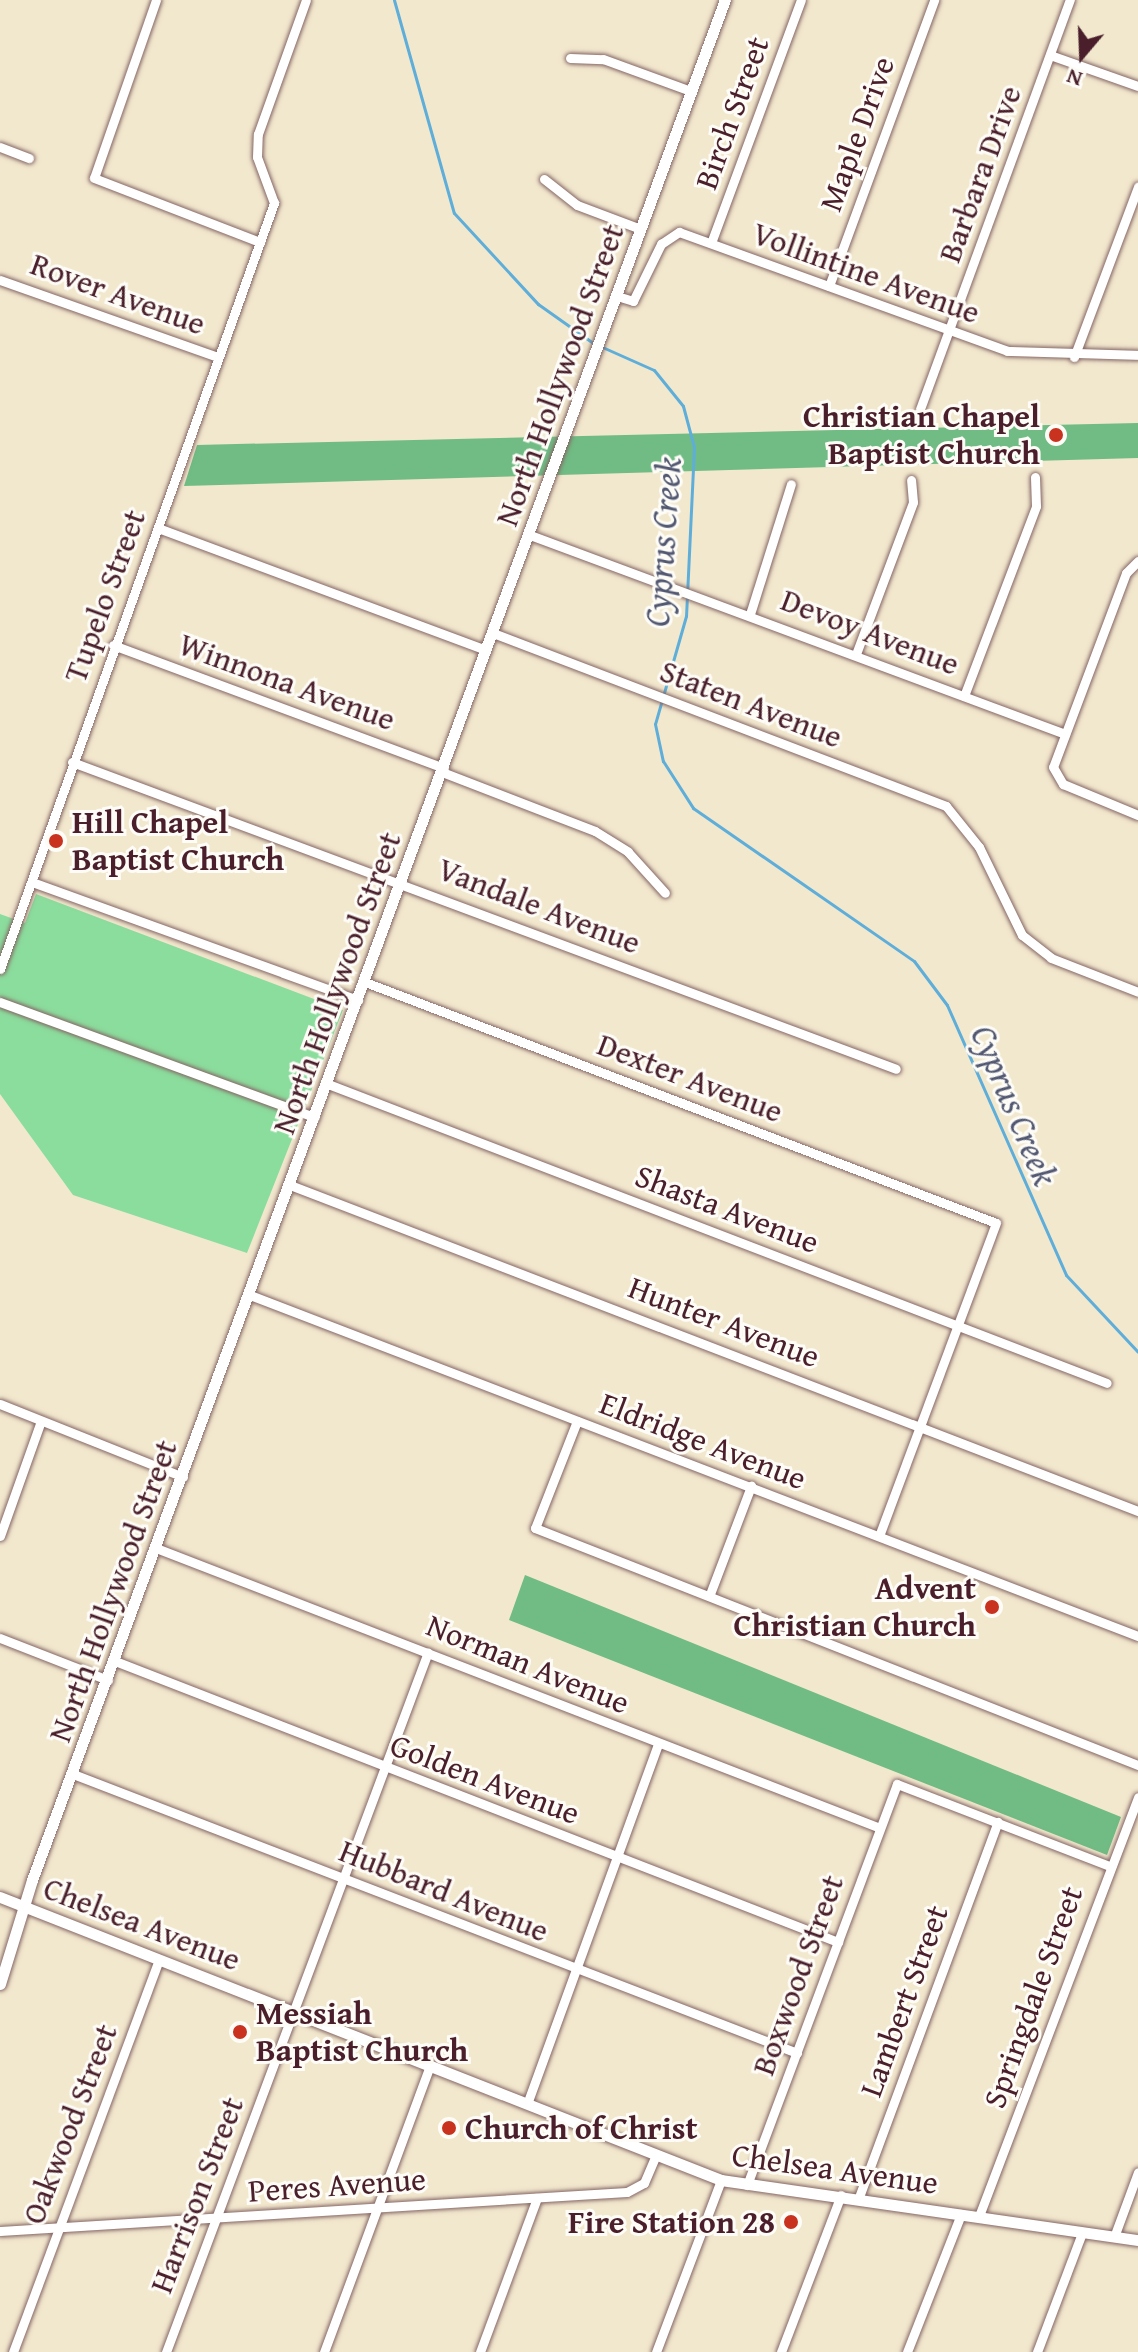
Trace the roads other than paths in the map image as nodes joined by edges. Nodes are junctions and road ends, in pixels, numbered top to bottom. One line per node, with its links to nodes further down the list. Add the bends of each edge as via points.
1 (156, 0): 16 (street, via 93,170 107,186)
2 (306, 0): 16 (street, Tupelo Street, via 258,134 257,157 274,203)
3 (725, 0): 10 (main road, North Hollywood Street)
4 (801, 0): 17 (street, Birch Street)
5 (934, 0): 19 (street, Maple Drive)
6 (1070, 0): 7 (street, Barbara Drive)
7 (1050, 55): 9 (street); 21 (street, Barbara Drive)
8 (570, 58): 10 (street, via 603,59)
9 (1138, 86)
10 (691, 91): 15 (main road, North Hollywood Street)
11 (0, 147): 12 (street)
12 (29, 158)
13 (544, 179): 15 (street, via 577,205)
14 (1138, 187): 24 (street)
15 (641, 229): 20 (main road, North Hollywood Street)
16 (260, 242): 23 (street, Tupelo Street)
17 (711, 243): 19 (street, Vollintine Avenue); 20 (street, Vollintine Avenue, via 679,232 661,244 633,301)
18 (0, 280): 23 (street, Rover Avenue)
19 (829, 286): 21 (street, Vollintine Avenue)
20 (617, 296): 30 (main road, North Hollywood Street)
21 (950, 333): 24 (street, Vollintine Avenue, via 1007,351); 25 (street, Barbara Drive)
22 (1138, 355): 24 (street, Vollintine Avenue)
23 (218, 357): 29 (street, Tupelo Street)
24 (1074, 357)
25 (920, 409)
26 (1035, 477): 37 (street, via 1036,506)
27 (911, 480): 36 (street, via 913,502)
28 (791, 484): 32 (street)
29 (158, 528): 34 (street, Tupelo Street); 35 (street)
30 (530, 535): 32 (street, Devoy Avenue); 33 (main road, North Hollywood Street)
31 (1138, 561): 38 (street, via 1126,573)
32 (750, 614): 36 (street, Devoy Avenue)
33 (493, 633): 35 (main road, North Hollywood Street); 47 (street, Staten Avenue, via 946,806 979,847 1022,935 1051,958)
34 (113, 645): 39 (street, Tupelo Street); 40 (street, Winnona Avenue)
35 (486, 650): 40 (main road, North Hollywood Street)
36 (856, 654): 37 (street, Devoy Avenue)
37 (964, 696): 38 (street, Devoy Avenue)
38 (1065, 734): 41 (street, via 1053,767 1063,784)
39 (72, 762): 42 (street, Tupelo Street); 43 (street, Vandale Avenue)
40 (443, 770): 43 (main road, North Hollywood Street); 44 (street, Winnona Avenue, via 595,831 628,852)
41 (1138, 815)
42 (32, 882): 45 (street, Tupelo Street); 48 (street)
43 (402, 882): 46 (main road, North Hollywood Street); 50 (street, Vandale Avenue)
44 (665, 893)
45 (0, 969)
46 (365, 982): 48 (main road, North Hollywood Street); 55 (street, Dexter Avenue, via 996,1223)
47 (1138, 992)
48 (358, 1000): 51 (main road, North Hollywood Street)
49 (0, 1002): 52 (street)
50 (896, 1069)
51 (328, 1084): 52 (main road, North Hollywood Street); 55 (street, Shasta Avenue)
52 (315, 1117): 53 (main road, North Hollywood Street)
53 (290, 1185): 54 (main road, North Hollywood Street); 60 (street, Hunter Avenue)
54 (250, 1295): 59 (street, Eldridge Avenue); 61 (main road, North Hollywood Street)
55 (959, 1327): 56 (street, Shasta Avenue); 60 (street)
56 (1107, 1383)
57 (0, 1404): 58 (street)
58 (41, 1421): 61 (street); 64 (street)
59 (577, 1421): 62 (street, Eldridge Avenue); 67 (street, via 535,1528)
60 (921, 1425): 63 (street, Hunter Avenue); 65 (street)
61 (183, 1477): 66 (main road, North Hollywood Street)
62 (751, 1486): 65 (street, Eldridge Avenue); 67 (street)
63 (1138, 1511)
64 (0, 1536)
65 (879, 1536): 68 (street, Eldridge Avenue)
66 (156, 1548): 70 (street, Norman Avenue); 71 (main road, North Hollywood Street)
67 (710, 1594): 74 (street)
68 (1138, 1636)
69 (0, 1638): 72 (street)
70 (428, 1652): 73 (street, Norman Avenue); 75 (street, Harrison Street)
71 (115, 1661): 72 (main road, North Hollywood Street); 75 (street, Golden Avenue)
72 (108, 1680): 76 (main road, North Hollywood Street)
73 (658, 1744): 80 (street, Norman Avenue); 81 (street)
74 (1138, 1765)
75 (384, 1768): 81 (street, Golden Avenue); 83 (street, Harrison Street)
76 (73, 1774): 83 (street, Hubbard Avenue); 85 (main road, North Hollywood Street)
77 (1138, 1797): 78 (street, Springdale Street)
78 (1134, 1820): 82 (street, Springdale Street)
79 (998, 1822): 80 (street, Boxwood Street, via 897,1784); 82 (street); 99 (street, Lambert Street)
80 (880, 1828): 86 (street, Boxwood Street)
81 (615, 1855): 86 (street, Golden Avenue); 88 (street)
82 (1109, 1866): 103 (street, Springdale Street)
83 (344, 1880): 88 (street, Hubbard Avenue); 90 (street, Harrison Street)
84 (0, 1897): 85 (main road, Chelsea Avenue)
85 (26, 1907): 87 (main road, Chelsea Avenue); 89 (main road, North Hollywood Street)
86 (838, 1942): 91 (street, Boxwood Street)
87 (159, 1959): 90 (main road, Chelsea Avenue); 105 (street, Oakwood Street)
88 (573, 1970): 91 (street, Hubbard Avenue); 93 (street)
89 (0, 1984)
90 (293, 2012): 92 (main road, Chelsea Avenue); 104 (street, Harrison Street)
91 (797, 2053): 97 (street, Boxwood Street)
92 (430, 2066): 93 (main road, Chelsea Avenue); 101 (street)
93 (527, 2104): 94 (main road, Chelsea Avenue)
94 (656, 2155): 96 (main road, Chelsea Avenue); 100 (street, Peres Avenue, via 644,2183 627,2192)
95 (1138, 2172): 108 (street)
96 (721, 2180): 97 (main road, Chelsea Avenue); 114 (street)
97 (747, 2185): 98 (main road, Chelsea Avenue)
98 (841, 2195): 99 (main road, Chelsea Avenue); 115 (street)
99 (859, 2197): 102 (main road, Chelsea Avenue)
100 (537, 2198): 101 (street, Peres Avenue); 113 (street)
101 (379, 2207): 104 (street, Peres Avenue); 112 (street)
102 (961, 2214): 103 (main road, Chelsea Avenue); 116 (street)
103 (979, 2216): 107 (main road, Chelsea Avenue)
104 (215, 2219): 105 (street, Peres Avenue); 111 (street, Harrison Street)
105 (59, 2228): 106 (street, Peres Avenue); 110 (street, Oakwood Street)
106 (0, 2231)
107 (1082, 2233): 108 (main road, Chelsea Avenue); 117 (street)
108 (1114, 2237): 109 (main road, Chelsea Avenue)
109 (1138, 2240)
110 (13, 2352)
111 (166, 2352)
112 (324, 2352)
113 (480, 2352)
114 (656, 2352)
115 (781, 2352)
116 (907, 2352)
117 (1037, 2352)

